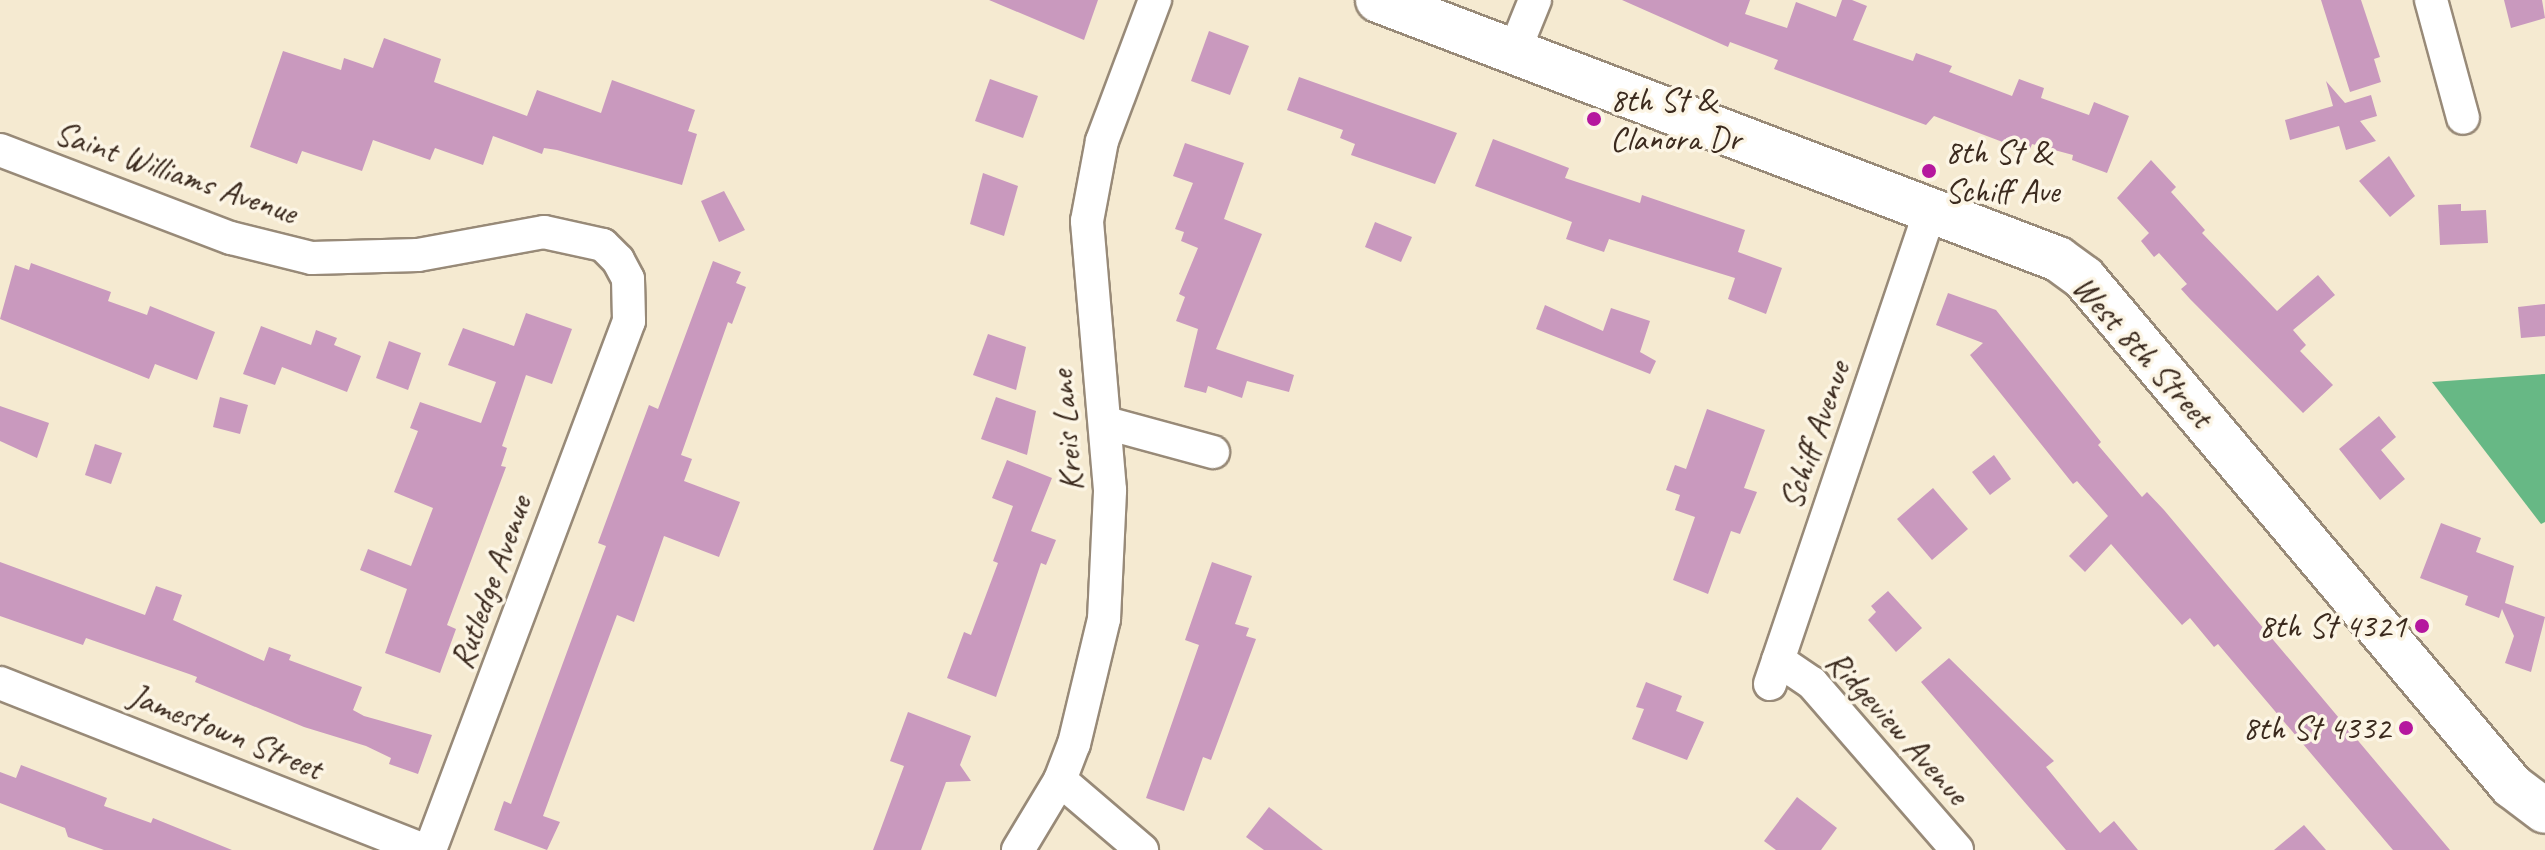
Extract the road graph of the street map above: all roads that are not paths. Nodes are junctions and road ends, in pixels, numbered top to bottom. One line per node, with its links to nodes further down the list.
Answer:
1 (1155, 0): 10 (street, Kreis Lane)
2 (1378, 0): 5 (street, West 8th Street)
3 (1535, 0): 5 (street)
4 (2431, 0): 6 (street)
5 (1514, 52): 8 (street, West 8th Street)
6 (2463, 118)
7 (0, 150): 9 (street, Saint Williams Avenue)
8 (1930, 211): 12 (street, Schiff Avenue); 15 (street, West 8th Street)
9 (620, 340): 16 (street, Rutledge Avenue)
10 (1106, 423): 11 (street); 14 (street, Kreis Lane)
11 (1213, 452)
12 (1774, 672): 19 (street, Ridgeview Avenue)
13 (0, 683): 16 (street, Jamestown Street)
14 (1060, 780): 17 (street, Kreis Lane); 18 (street)
15 (2545, 811)
16 (428, 850)
17 (1018, 850)
18 (1142, 850)
19 (1957, 850)

